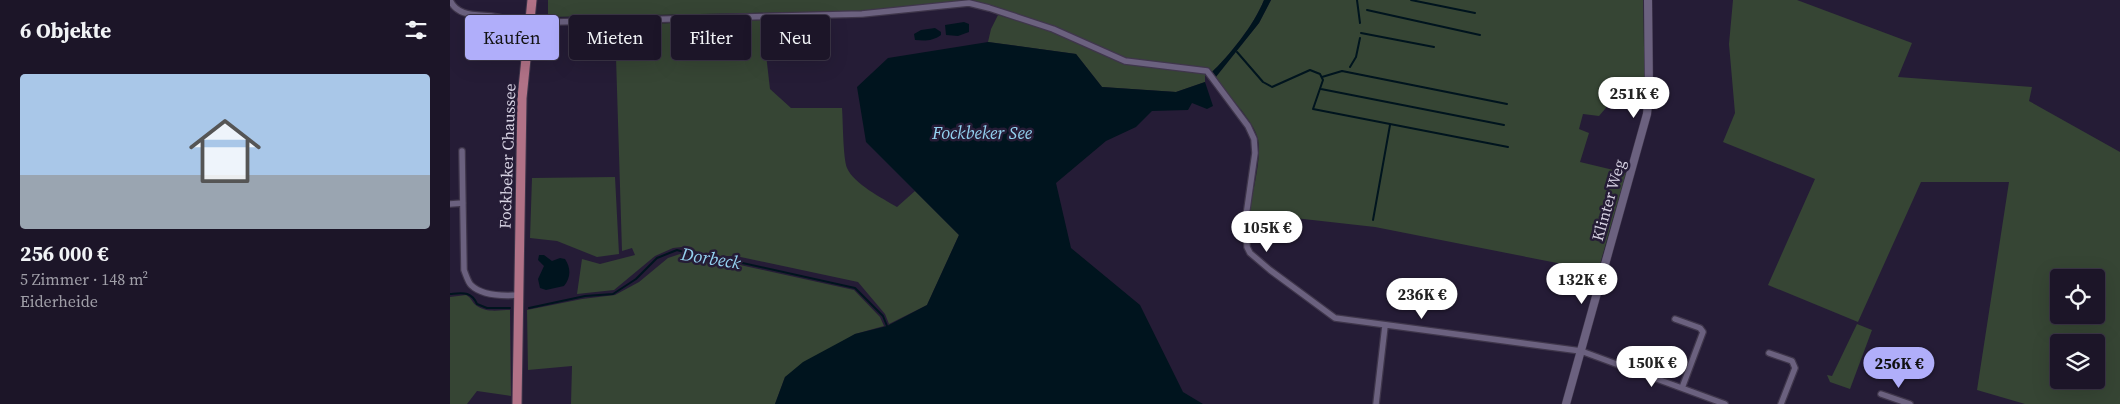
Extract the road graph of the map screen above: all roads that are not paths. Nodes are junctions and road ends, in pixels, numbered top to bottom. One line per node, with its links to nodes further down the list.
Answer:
1 (450, 0): 4 (street)
2 (532, 0): 5 (main road, Fockbeker Chaussee)
3 (1648, 0): 14 (street, Klinter Weg)
4 (495, 15)
5 (530, 15)
6 (559, 22): 13 (street)
7 (526, 60): 11 (main road, Fockbeker Chaussee)
8 (462, 151): 9 (street)
9 (463, 203): 10 (street); 11 (street)
10 (450, 204)
11 (519, 295): 18 (main road, Fockbeker Chaussee)
12 (1675, 319): 16 (street)
13 (1386, 326): 14 (street); 19 (street)
14 (1581, 351): 16 (street); 20 (street, Klinter Weg)
15 (1770, 353): 22 (street)
16 (1682, 388): 21 (street)
17 (1881, 394): 23 (street)
18 (517, 404)
19 (1376, 404)
20 (1566, 404)
21 (1724, 404)
22 (1781, 404)
23 (1910, 404)

